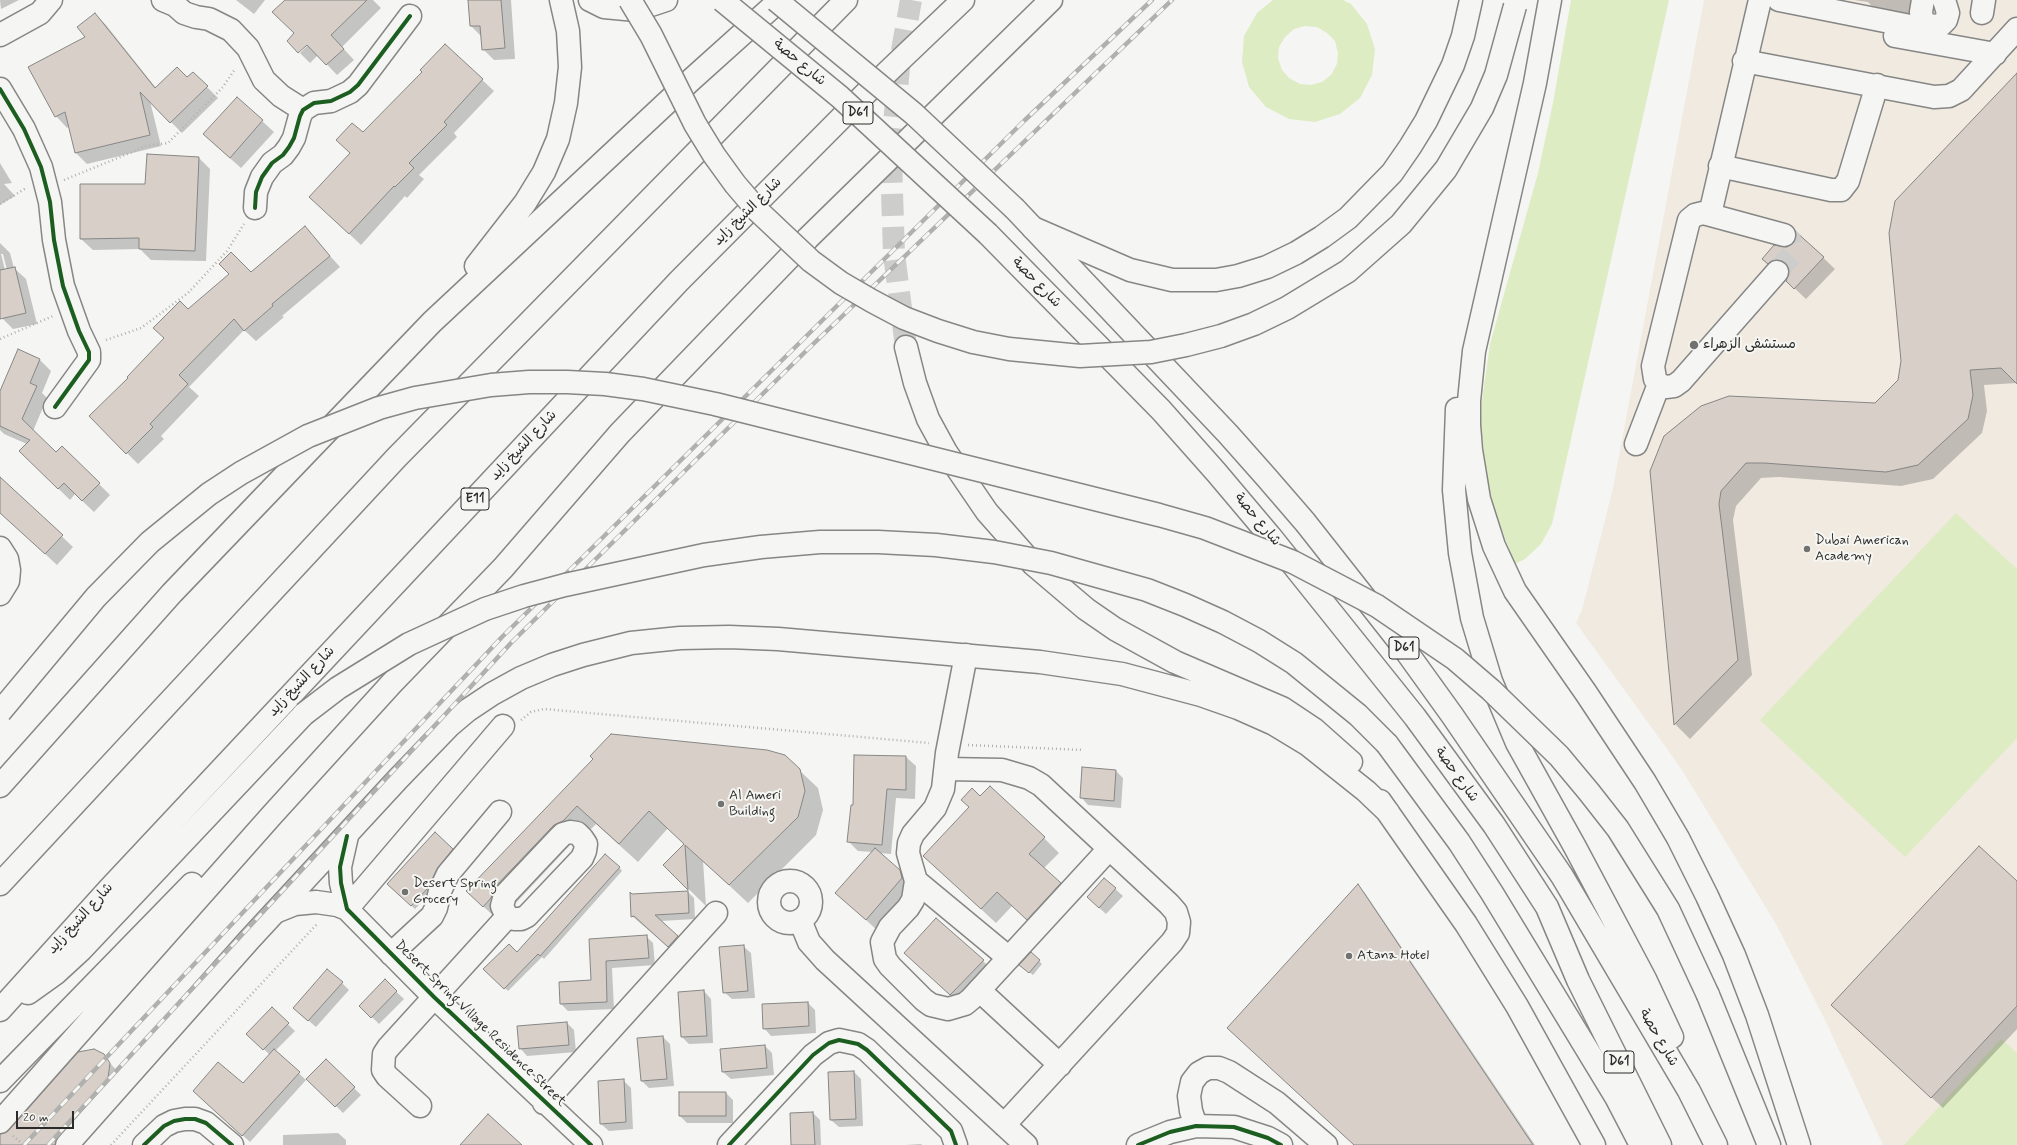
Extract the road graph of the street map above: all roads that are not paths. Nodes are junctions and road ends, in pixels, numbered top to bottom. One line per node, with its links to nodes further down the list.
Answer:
1 (51, 0): 24 (main road)
2 (561, 0): 40 (main road)
3 (590, 0): 5 (main road)
4 (630, 0): 20 (main road, bridge)
5 (666, 0)
6 (722, 0): 89 (main road, شارع حصة / D61, bridge)
7 (776, 0): 36 (main road, شارع حصة / D61, bridge)
8 (780, 0): 40 (main road)
9 (846, 0): 58 (main road)
10 (963, 0): 68 (main road, شارع الشيخ زايد / E11)
11 (1051, 0): 26 (main road)
12 (1066, 0): 26 (main road)
13 (1471, 0): 36 (main road)
14 (1550, 0): 39 (main road)
15 (1760, 0): 27 (main road)
16 (1779, 0): 21 (main road)
17 (1839, 0): 21 (main road)
18 (1944, 0): 21 (main road)
19 (170, 2): 32 (main road)
20 (1516, 3)
21 (1923, 12)
22 (410, 16): 32 (main road)
23 (2017, 29): 28 (main road)
24 (0, 35)
25 (1890, 40): 28 (main road)
26 (998, 52): 54 (main road)
27 (1746, 55): 29 (main road); 31 (main road); 33 (main road)
28 (1991, 58): 31 (main road)
29 (1877, 86): 31 (main road); 33 (main road)
30 (0, 89): 43 (main road)
31 (1962, 90)
32 (303, 110): 34 (main road)
33 (1720, 166): 35 (main road)
34 (255, 208)
35 (1710, 214): 37 (main road); 42 (main road)
36 (1033, 228): 71 (main road, شارع حصة / D61)
37 (1784, 235)
38 (1777, 272): 42 (main road)
39 (1481, 315): 71 (main road); 92 (main road)
40 (432, 322): 51 (main road)
41 (906, 347): 53 (main road)
42 (1659, 384): 44 (main road)
43 (55, 407)
44 (1636, 444)
45 (0, 548): 46 (main road)
46 (0, 594)
47 (966, 656): 50 (main road); 53 (main road); 55 (main road)
48 (0, 712): 91 (main road, bridge)
49 (503, 726): 61 (main road)
50 (946, 769): 56 (main road); 57 (main road)
51 (0, 786)
52 (500, 812): 64 (main road)
53 (1388, 812): 77 (main road)
54 (272, 815): 70 (main road); 74 (main road)
55 (346, 836): 59 (main road); 61 (main road, Desert Spring Village Residence Street)
56 (1109, 849): 65 (main road); 69 (main road)
57 (916, 881): 65 (main road); 66 (main road)
58 (0, 884)
59 (275, 912): 61 (main road, Desert Spring Village Residence Street); 78 (main road)
60 (716, 913): 72 (main road)
61 (351, 914): 64 (main road, Desert Spring Village Residence Street)
62 (508, 917): 67 (main road)
63 (800, 920): 75 (main road)
64 (391, 954): 67 (main road, Desert Spring Village Residence Street)
65 (1009, 958): 66 (main road)
66 (980, 990): 69 (main road)
67 (434, 997): 72 (main road, Desert Spring Village Residence Street); 73 (main road)
68 (0, 1010): 88 (main road, bridge)
69 (1060, 1065): 75 (main road)
70 (0, 1081)
71 (1689, 1091): 90 (main road, شارع حصة / D61)
72 (544, 1103): 81 (main road, Desert Spring Village Residence Street)
73 (420, 1106)
74 (0, 1122)
75 (1004, 1125): 84 (main road)
76 (1196, 1126): 85 (main road); 86 (main road); 87 (main road)
77 (1593, 1143)
78 (67, 1145)
79 (144, 1145): 80 (main road)
80 (232, 1145)
81 (590, 1145)
82 (729, 1145): 83 (main road)
83 (956, 1145)
84 (1026, 1145)
85 (1138, 1145)
86 (1281, 1145)
87 (1326, 1145)
88 (1641, 1145)
89 (1660, 1145)
90 (1716, 1145)
91 (1769, 1145)
92 (1799, 1145)

